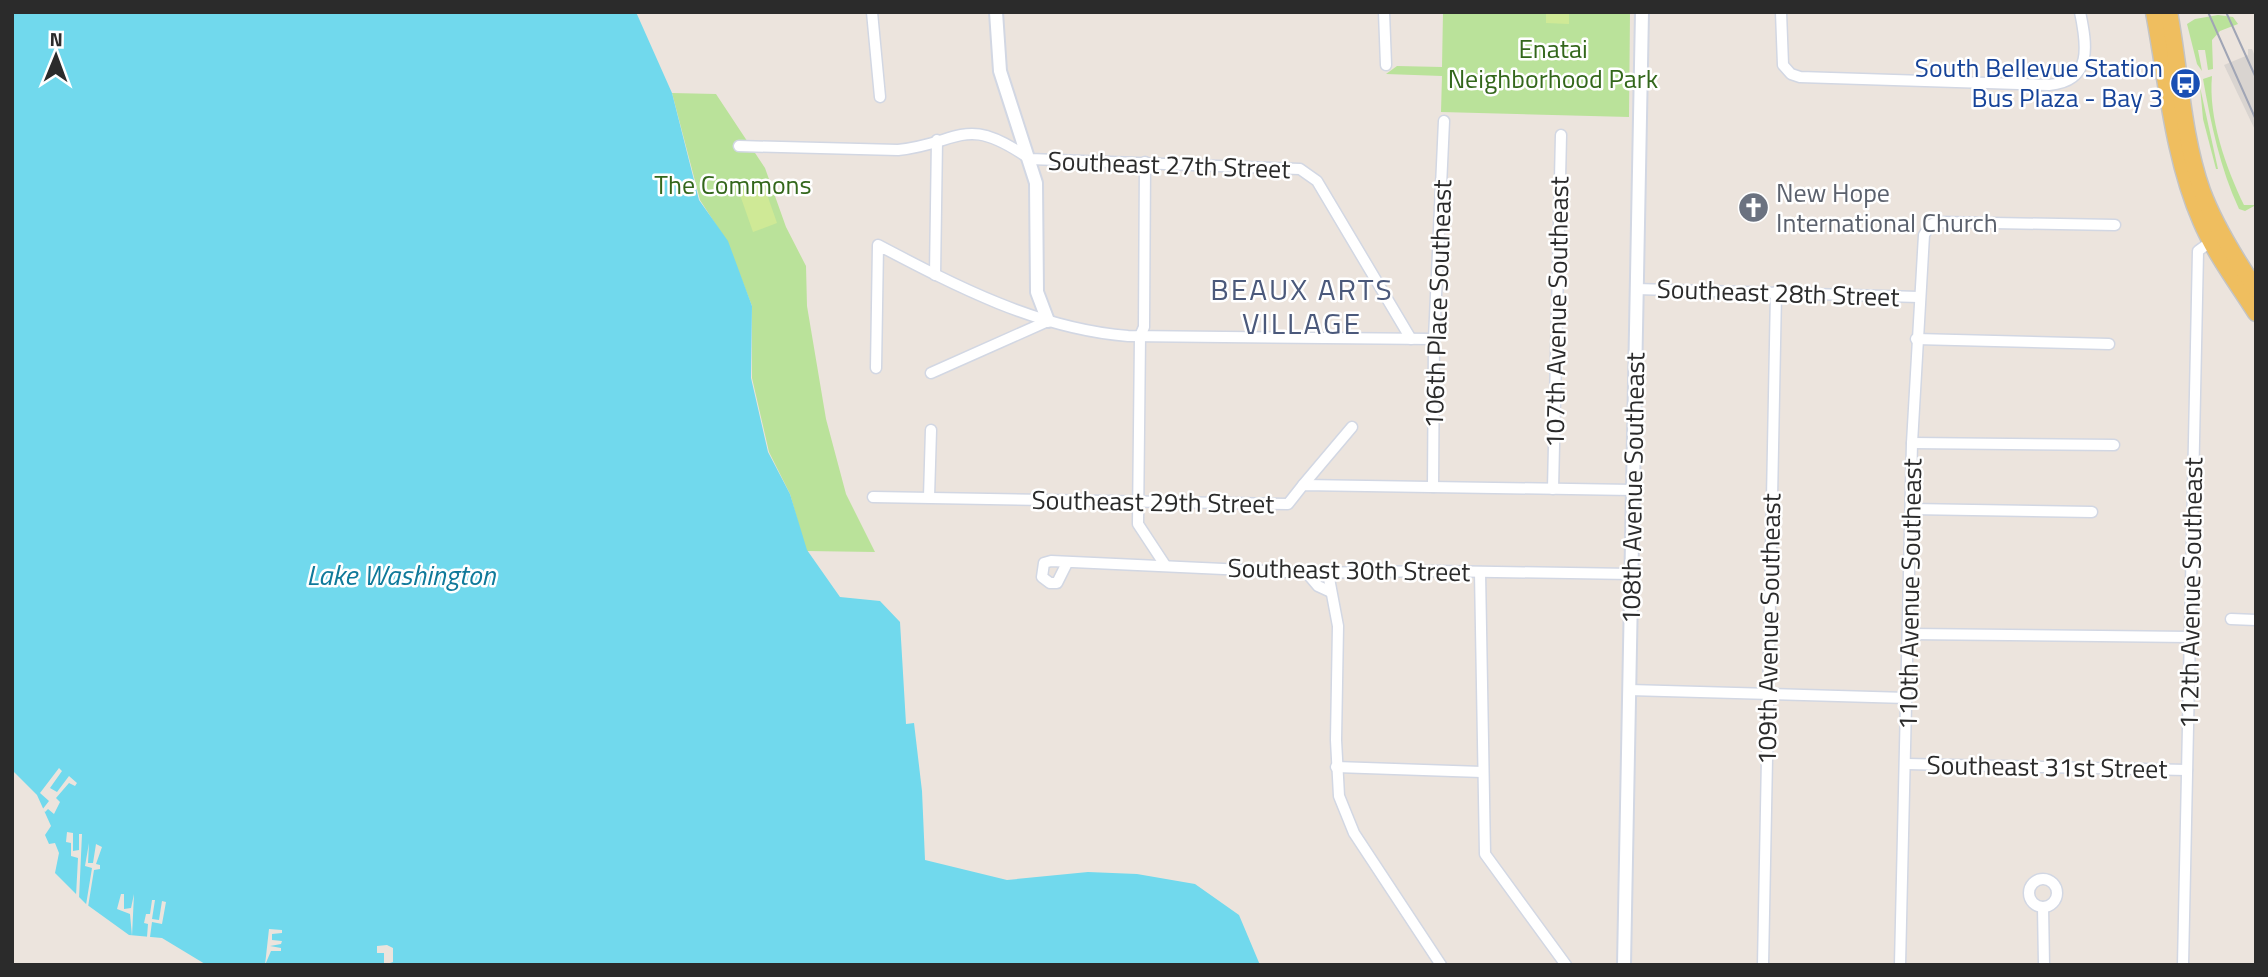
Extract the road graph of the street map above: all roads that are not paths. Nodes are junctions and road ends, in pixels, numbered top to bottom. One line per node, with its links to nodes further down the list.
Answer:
1 (872, 12): 9 (street)
2 (996, 12): 14 (street)
3 (1384, 12): 8 (street)
4 (1642, 12): 19 (street, 108th Avenue Southeast)
5 (1782, 12): 6 (street)
6 (2080, 12)
7 (2165, 13): 17 (main road)
8 (1385, 65)
9 (880, 97)
10 (1444, 121): 27 (street, 106th Place Southeast)
11 (1561, 135): 38 (street, 107th Avenue Southeast)
12 (937, 140): 13 (street, Southeast 27th Street); 14 (street, Southeast 27th Street); 18 (street)
13 (739, 146)
14 (1030, 159): 15 (street, Southeast 27th Street); 24 (street)
15 (1145, 162): 25 (street); 26 (street, Southeast 27th Street)
16 (2115, 225): 22 (street, 110th Avenue Southeast)
17 (2217, 238): 20 (main road); 23 (main road); 55 (street, 112th Avenue Southeast)
18 (935, 275): 24 (street); 30 (street)
19 (1636, 289): 21 (street, Southeast 28th Street); 39 (street, 108th Avenue Southeast)
20 (2256, 289)
21 (1776, 292): 22 (street, Southeast 28th Street); 57 (street, 109th Avenue Southeast)
22 (1919, 297): 28 (street, 110th Avenue Southeast)
23 (2256, 313)
24 (1048, 321): 25 (street); 31 (street)
25 (1140, 336): 26 (street); 42 (street)
26 (1411, 339): 27 (street)
27 (1434, 339): 37 (street, 106th Place Southeast)
28 (1916, 339): 29 (street); 34 (street, 110th Avenue Southeast)
29 (2109, 344)
30 (876, 368)
31 (931, 373)
32 (1352, 427): 36 (street)
33 (931, 430): 41 (street)
34 (1912, 443): 35 (street); 43 (street, 110th Avenue Southeast)
35 (2114, 445)
36 (1303, 485): 37 (street, Southeast 29th Street); 42 (street, Southeast 29th Street)
37 (1433, 487): 38 (street, Southeast 29th Street)
38 (1553, 489): 39 (street, Southeast 29th Street)
39 (1633, 490): 50 (street, 108th Avenue Southeast)
40 (873, 497): 41 (street, Southeast 29th Street)
41 (929, 497): 42 (street, Southeast 29th Street)
42 (1136, 502): 46 (street)
43 (1911, 509): 44 (street); 54 (street, 110th Avenue Southeast)
44 (2092, 512)
45 (1067, 563): 46 (street, Southeast 30th Street)
46 (1165, 565): 48 (street, Southeast 30th Street)
47 (1480, 572): 49 (street, Southeast 30th Street); 50 (street, Southeast 30th Street); 62 (street)
48 (1307, 573): 49 (street, Southeast 30th Street); 51 (street)
49 (1328, 573): 51 (street)
50 (1631, 573): 56 (street, 108th Avenue Southeast)
51 (1331, 592): 60 (street)
52 (2231, 619): 53 (street)
53 (2256, 620)
54 (1909, 634): 55 (street); 58 (street, 110th Avenue Southeast)
55 (2190, 637): 61 (street, 112th Avenue Southeast)
56 (1629, 690): 57 (street); 66 (street, 108th Avenue Southeast)
57 (1766, 695): 58 (street); 67 (street, 109th Avenue Southeast)
58 (1907, 698): 59 (street, 110th Avenue Southeast)
59 (1907, 764): 61 (street, Southeast 31st Street); 68 (street, 110th Avenue Southeast)
60 (1336, 767): 62 (street); 64 (street)
61 (2187, 770): 70 (street, 112th Avenue Southeast)
62 (1482, 772): 65 (street)
63 (2043, 907): 69 (street)
64 (1441, 965)
65 (1566, 965)
66 (1624, 965)
67 (1763, 965)
68 (1900, 965)
69 (2044, 965)
70 (2183, 965)

